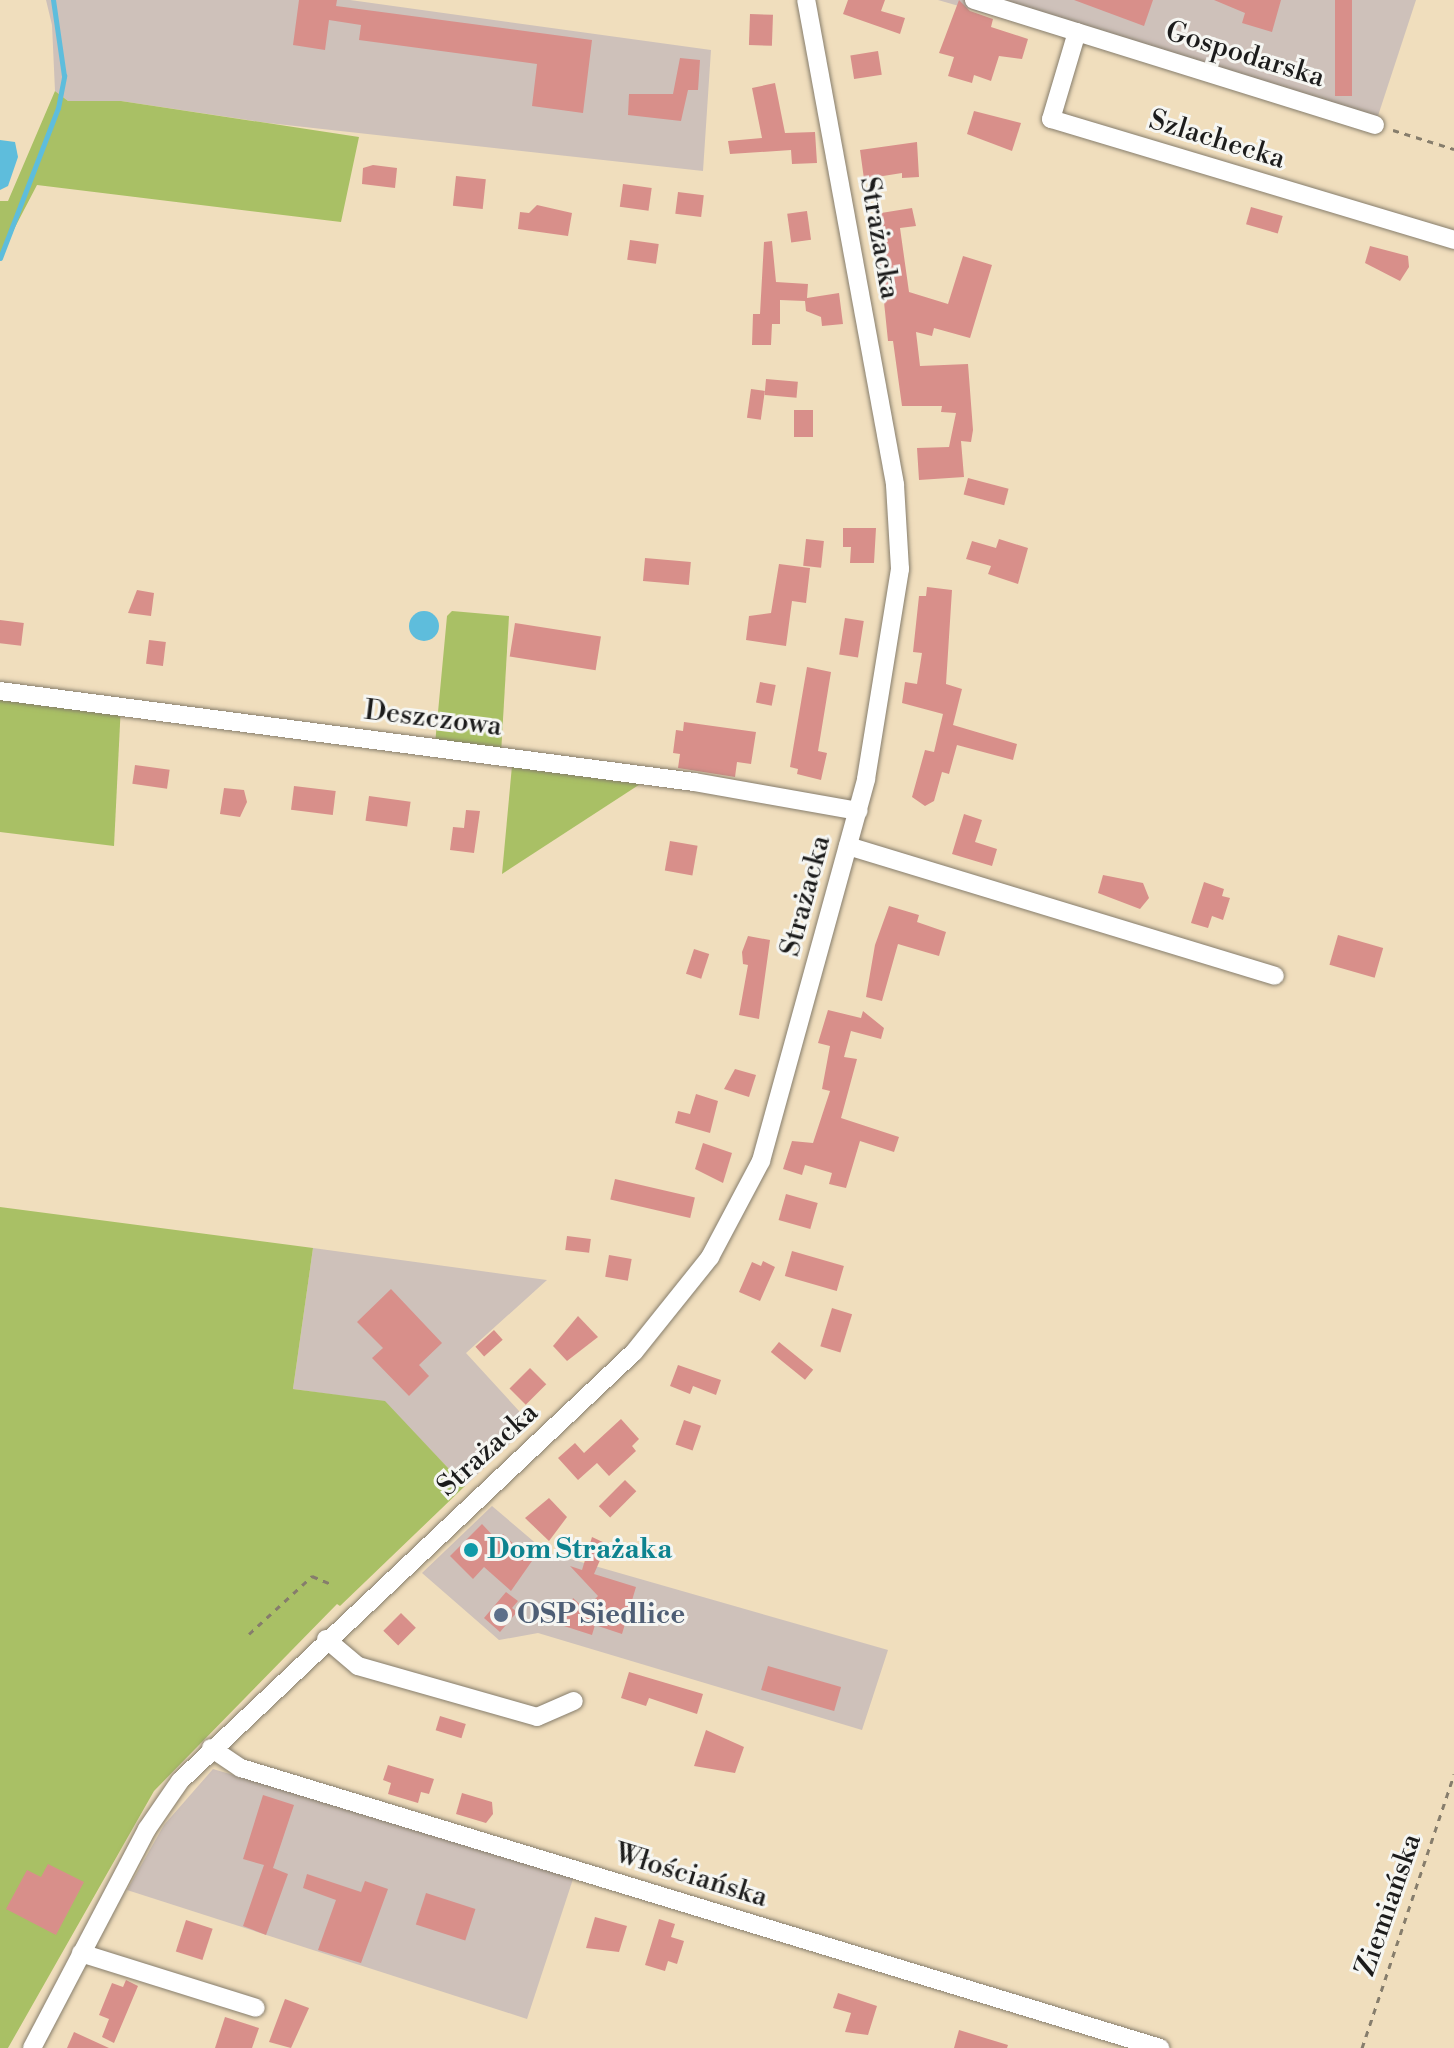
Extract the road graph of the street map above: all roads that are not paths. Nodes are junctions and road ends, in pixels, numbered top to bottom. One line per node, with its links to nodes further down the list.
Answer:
1 (806, 0): 7 (street, Strażacka)
2 (974, 0): 3 (street, Gospodarska)
3 (1077, 32): 4 (street, Gospodarska); 5 (street, Szlachecka)
4 (1375, 125)
5 (1454, 240)
6 (0, 691): 7 (street, Deszczowa)
7 (858, 811): 8 (street, Strażacka)
8 (848, 846): 9 (street); 10 (street, Strażacka)
9 (1275, 976)
10 (326, 1639): 11 (street); 12 (street, Strażacka)
11 (574, 1701)
12 (211, 1748): 13 (street, Strażacka); 16 (street, Włościańska)
13 (81, 1953): 14 (street); 15 (street, Strażacka)
14 (256, 2008)
15 (32, 2048)
16 (1160, 2048)

